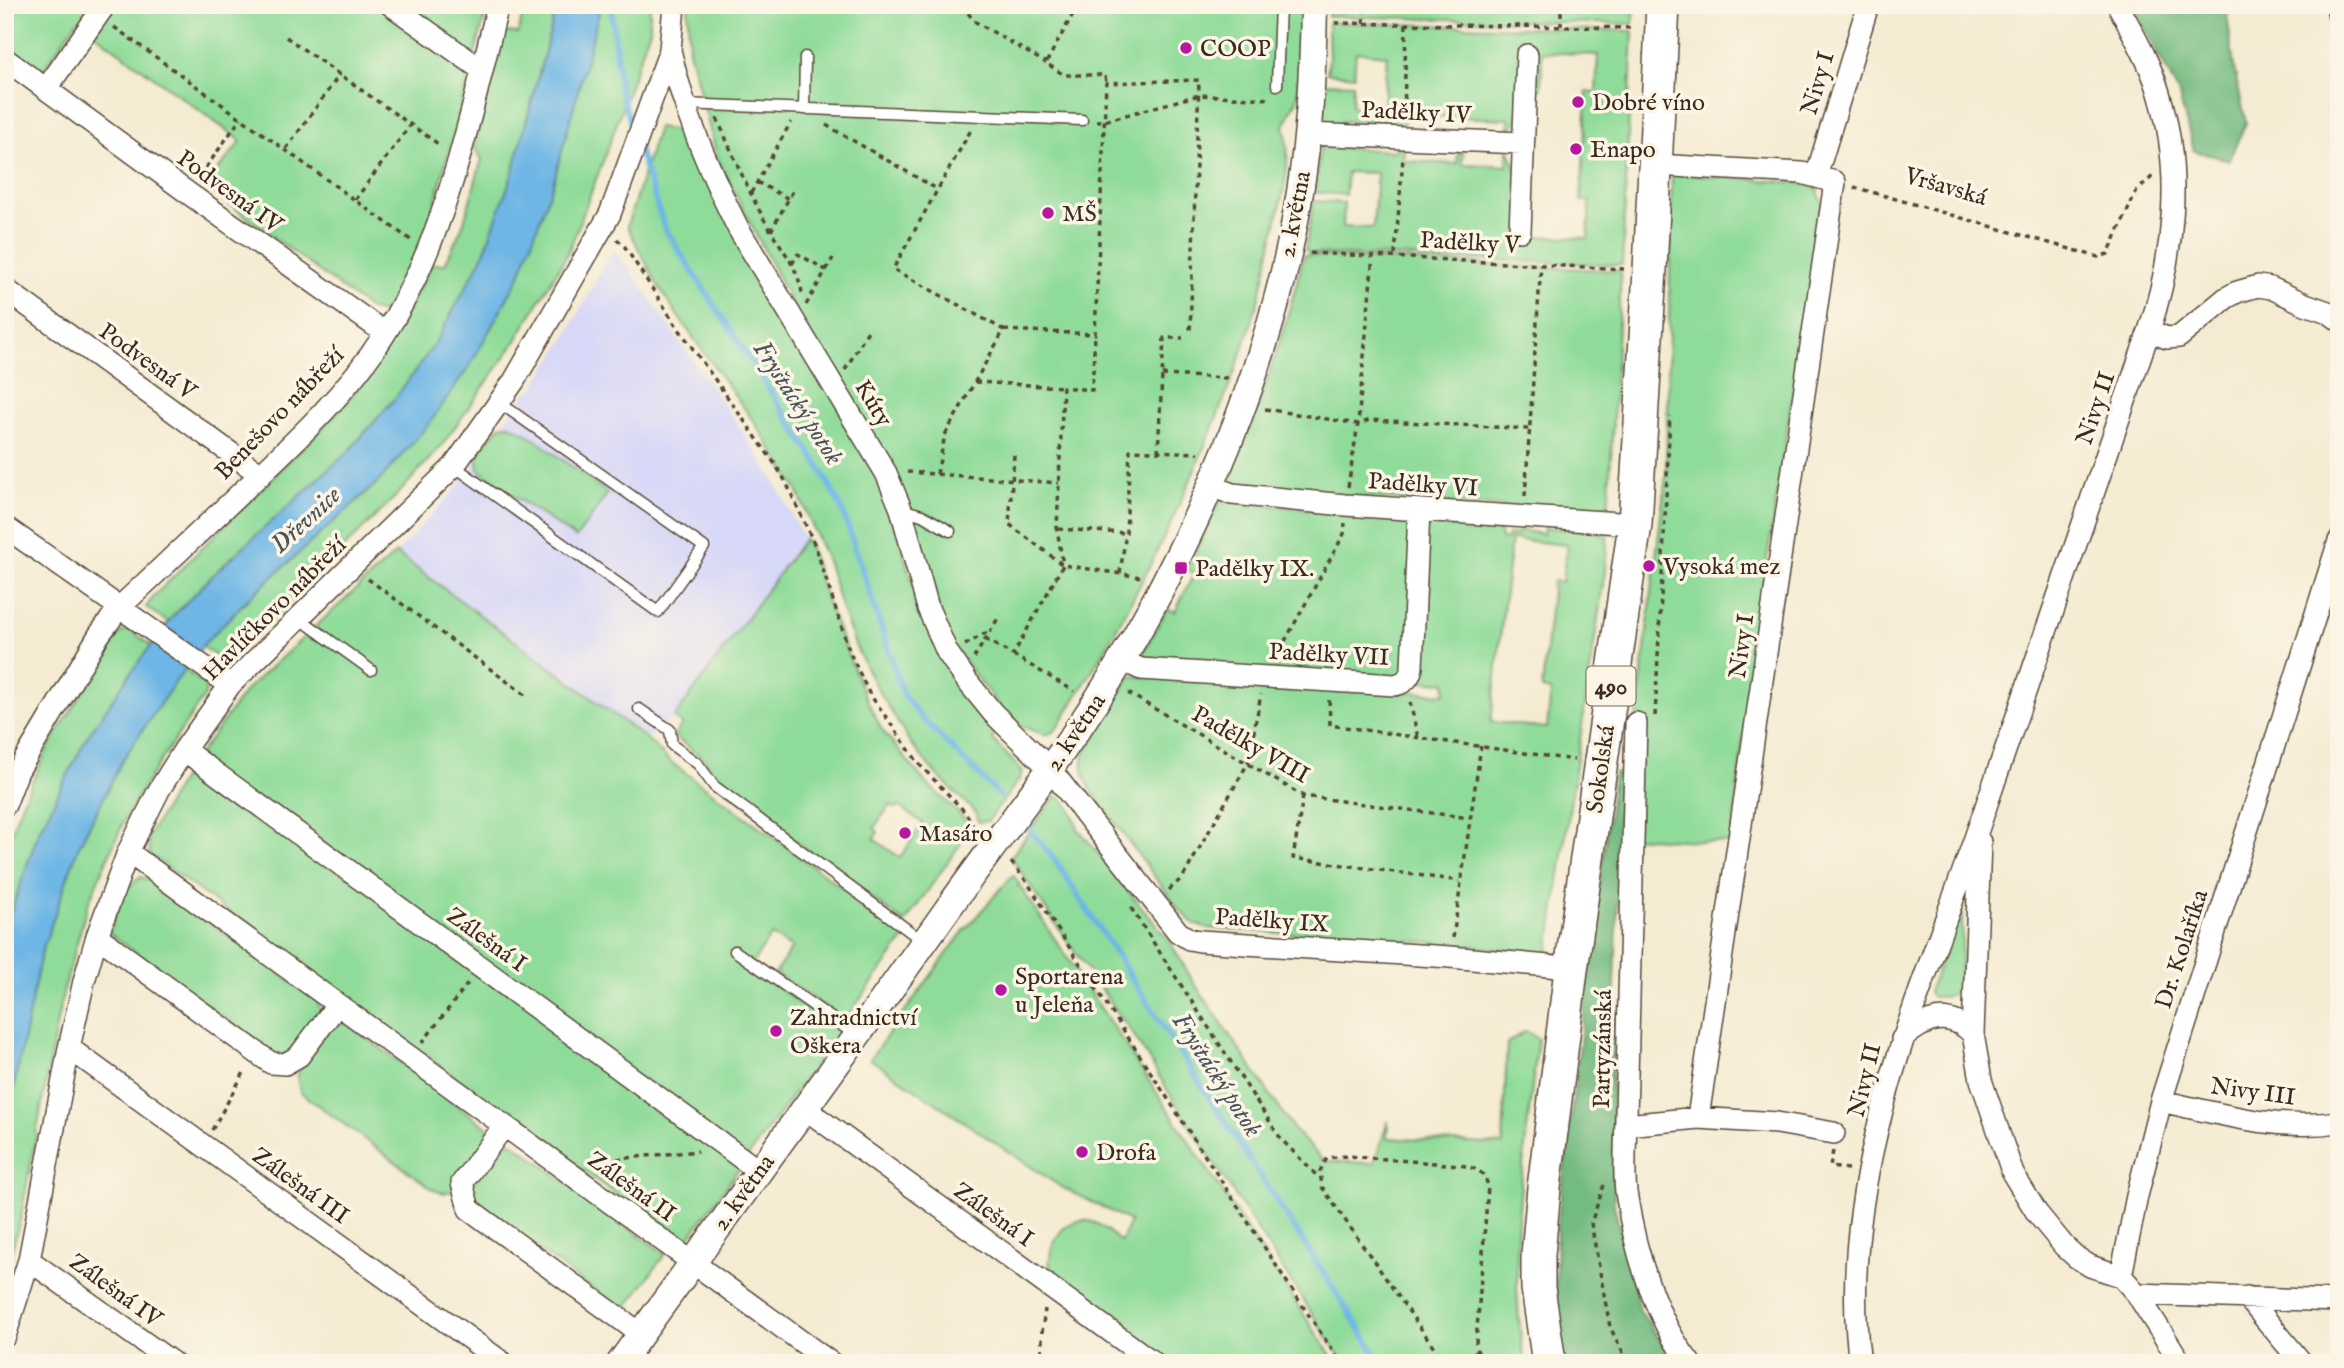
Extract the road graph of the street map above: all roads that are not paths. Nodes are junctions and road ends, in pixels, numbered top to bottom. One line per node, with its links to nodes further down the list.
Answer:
1 (391, 5): 16 (street)
2 (498, 5): 16 (street, Benešovo nábřeží)
3 (674, 5): 12 (street)
4 (1280, 5): 17 (lane)
5 (1662, 5): 24 (main road, Sokolská / 490)
6 (1868, 5): 25 (street, Nivy I)
7 (2118, 5): 29 (street, Nivy II)
8 (2337, 5): 11 (street)
9 (102, 10): 18 (street)
10 (1321, 14): 22 (street, 2. května)
11 (2339, 17)
12 (670, 50): 19 (street, Kúty); 31 (street, Havlíčkovo nábřeží)
13 (1527, 55): 23 (street)
14 (805, 57): 20 (lane)
15 (5, 59): 18 (street, Podvesná IV)
16 (482, 70): 30 (street, Benešovo nábřeží)
17 (1277, 85)
18 (46, 89): 30 (street, Podvesná IV)
19 (683, 104): 20 (lane); 35 (street, Kúty)
20 (801, 109): 21 (lane)
21 (1082, 121)
22 (1308, 134): 23 (street, Padělky IV); 34 (street, 2. května)
23 (1522, 143): 26 (street)
24 (1655, 165): 25 (street); 37 (main road, Sokolská / 490)
25 (1826, 179): 65 (street, Nivy I)
26 (1520, 231)
27 (5, 289): 33 (street, Podvesná V)
28 (2335, 313): 29 (street)
29 (2149, 331): 52 (street, Nivy II)
30 (385, 333): 33 (street, Benešovo nábřeží)
31 (500, 402): 32 (street, Havlíčkovo nábřeží); 32 (lane)
32 (454, 466): 42 (street, Havlíčkovo nábřeží)
33 (261, 475): 41 (street, Benešovo nábřeží)
34 (1209, 485): 36 (street, Padělky VI); 44 (street, 2. května)
35 (901, 509): 39 (lane); 50 (street, Kúty)
36 (1419, 511): 37 (street, Padělky VI); 44 (street, Padělky VII)
37 (1635, 524): 57 (main road, Sokolská / 490)
38 (5, 527): 41 (street)
39 (950, 531)
40 (2339, 541): 63 (street, Dr. Kolaříka)
41 (119, 608): 45 (street); 49 (street, Benešovo nábřeží)
42 (299, 618): 43 (lane); 45 (street, Havlíčkovo nábřeží)
43 (371, 670)
44 (1115, 671): 50 (street, 2. května)
45 (224, 680): 48 (street, Havlíčkovo nábřeží)
46 (639, 709): 55 (lane)
47 (1636, 723): 67 (street, Partyzánská)
48 (184, 750): 53 (street, Havlíčkovo nábřeží); 70 (street, Zálešná I)
49 (12, 767): 51 (street, Benešovo nábřeží)
50 (1043, 779): 55 (street, 2. května); 57 (street, Padělky IX)
51 (5, 805)
52 (1981, 822): 59 (street, Nivy II); 61 (street, Nivy II)
53 (128, 852): 54 (street, Havlíčkovo nábřeží); 58 (street, Zálešná II)
54 (97, 936): 58 (street); 62 (street, Havlíčkovo nábřeží)
55 (924, 943): 60 (street, 2. května)
56 (735, 951): 60 (lane)
57 (1571, 970): 84 (main road, Sokolská / 490)
58 (337, 1005): 68 (street, Zálešná II)
59 (1973, 1034): 61 (street); 73 (street, Nivy II)
60 (857, 1036): 64 (street, 2. května)
61 (1902, 1040): 86 (street, Nivy II)
62 (69, 1048): 71 (street, Havlíčkovo nábřeží); 80 (street, Zálešná III)
63 (2161, 1101): 66 (street, Nivy III); 73 (street, Dr. Kolaříka)
64 (804, 1108): 70 (street, 2. května); 83 (street, Zálešná I)
65 (1698, 1118): 67 (street); 69 (street)
66 (2339, 1122)
67 (1626, 1125): 85 (street, Partyzánská)
68 (504, 1126): 72 (street, Zálešná II); 77 (street)
69 (1834, 1133)
70 (759, 1171): 72 (street, 2. května)
71 (29, 1260): 78 (street, Havlíčkovo nábřeží); 79 (street, Zálešná IV)
72 (692, 1262): 77 (street, 2. května); 82 (street, Zálešná II)
73 (2121, 1276): 74 (street)
74 (2137, 1294): 75 (street); 87 (street)
75 (2247, 1297): 76 (street); 88 (street)
76 (2339, 1301)
77 (641, 1334): 81 (street, 2. května)
78 (5, 1336)
79 (173, 1363)
80 (503, 1363)
81 (620, 1363)
82 (831, 1363)
83 (1154, 1363)
84 (1549, 1363)
85 (1690, 1363)
86 (1860, 1363)
87 (2181, 1363)
88 (2302, 1363)

